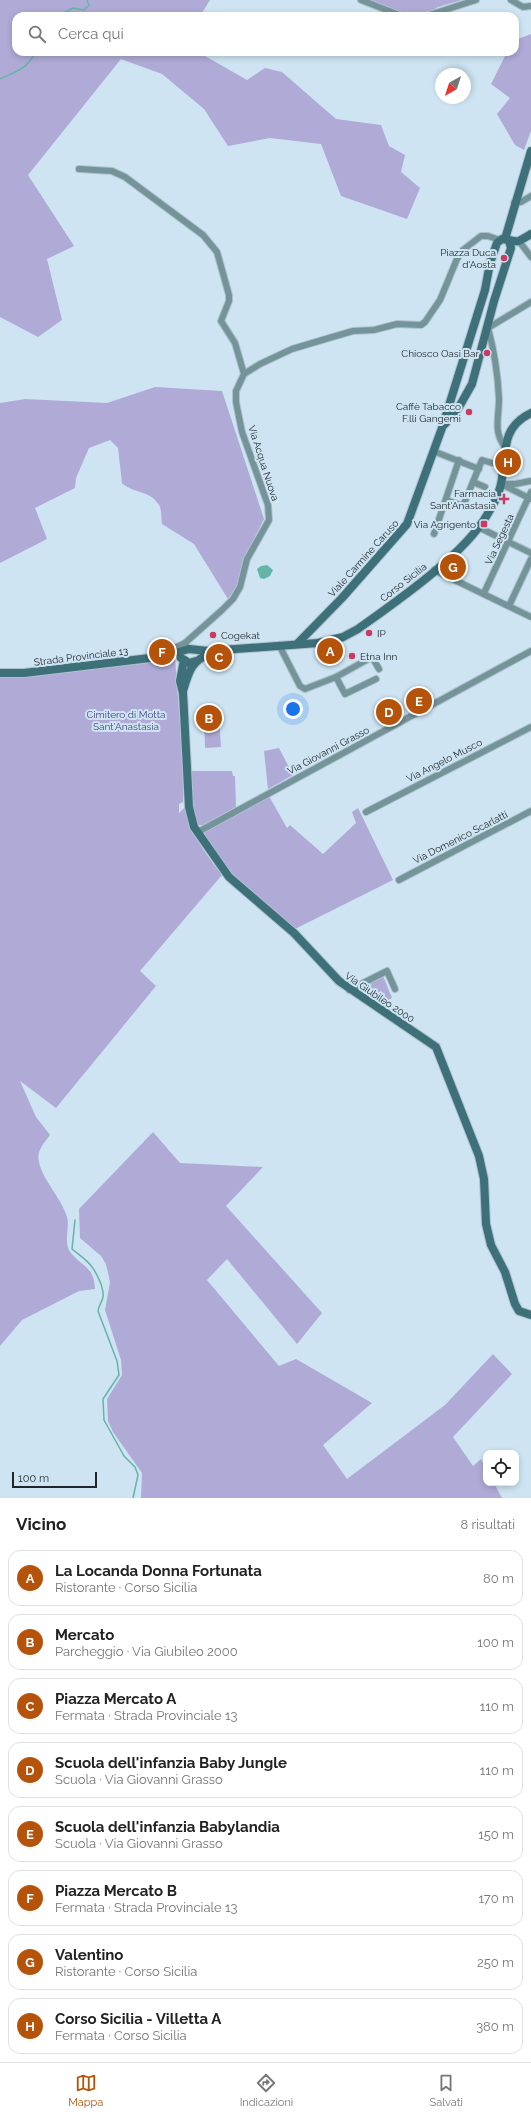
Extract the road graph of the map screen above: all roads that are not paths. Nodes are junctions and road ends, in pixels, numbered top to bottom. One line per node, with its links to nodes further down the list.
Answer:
1 (361, 0): 5 (street)
2 (476, 0): 6 (street)
3 (511, 0): 4 (street)
4 (531, 6)
5 (392, 12)
6 (438, 12)
7 (531, 151): 10 (street)
8 (79, 169): 19 (street)
9 (531, 196): 10 (street)
10 (514, 203): 12 (street)
11 (531, 234): 13 (street)
12 (502, 239): 13 (street); 15 (street); 16 (street); 19 (street)
13 (519, 241): 14 (street)
14 (531, 257)
15 (489, 272): 16 (street); 20 (street)
16 (503, 272): 18 (street)
17 (531, 302): 18 (street)
18 (488, 328): 21 (street); 24 (street)
19 (244, 374): 49 (street, Via Acqua Nuova)
20 (448, 406): 21 (street); 23 (street)
21 (459, 407): 23 (street)
22 (531, 413): 24 (street, Corso Sicilia)
23 (442, 428): 25 (street, Viale Carmine Caruso)
24 (505, 447): 31 (street, Corso Sicilia)
25 (433, 451): 26 (street); 44 (street, Viale Carmine Caruso)
26 (459, 460): 28 (street); 34 (street)
27 (492, 463): 28 (street)
28 (479, 469): 30 (street)
29 (531, 481): 31 (street)
30 (473, 482): 32 (street); 34 (street)
31 (501, 484): 33 (street); 35 (street, Corso Sicilia)
32 (485, 487)
33 (530, 496): 37 (street, Via Segesta)
34 (446, 500): 36 (street)
35 (478, 527): 37 (street); 40 (street, Corso Sicilia)
36 (434, 534)
37 (508, 542): 38 (street); 41 (street, Via Segesta)
38 (531, 553)
39 (531, 559): 42 (street)
40 (434, 570): 41 (street); 44 (street, Corso Sicilia)
41 (484, 593): 42 (street)
42 (509, 606): 43 (street)
43 (531, 617)
44 (297, 644): 45 (street)
45 (279, 645): 47 (street); 54 (street)
46 (195, 650): 47 (street); 49 (street); 51 (street)
47 (219, 650): 51 (street)
48 (531, 651): 60 (street, Via Giovanni Grasso)
49 (185, 652): 50 (street, Strada Provinciale 13); 50 (street, Via Acqua Nuova); 51 (street); 56 (street, Via Giubileo 2000)
50 (152, 657): 53 (street, Strada Provinciale 13)
51 (196, 661): 56 (street)
52 (378, 668): 54 (street)
53 (0, 674)
54 (336, 677): 55 (street)
55 (376, 679)
56 (183, 693): 60 (street, Via Giubileo 2000)
57 (531, 727): 58 (street, Via Angelo Musco)
58 (366, 812)
59 (531, 812): 61 (street, Via Domenico Scarlatti)
60 (198, 832): 63 (street, Via Giubileo 2000)
61 (399, 880)
62 (395, 989): 63 (street)
63 (349, 990): 64 (street, Via Giubileo 2000)
64 (531, 1315)

